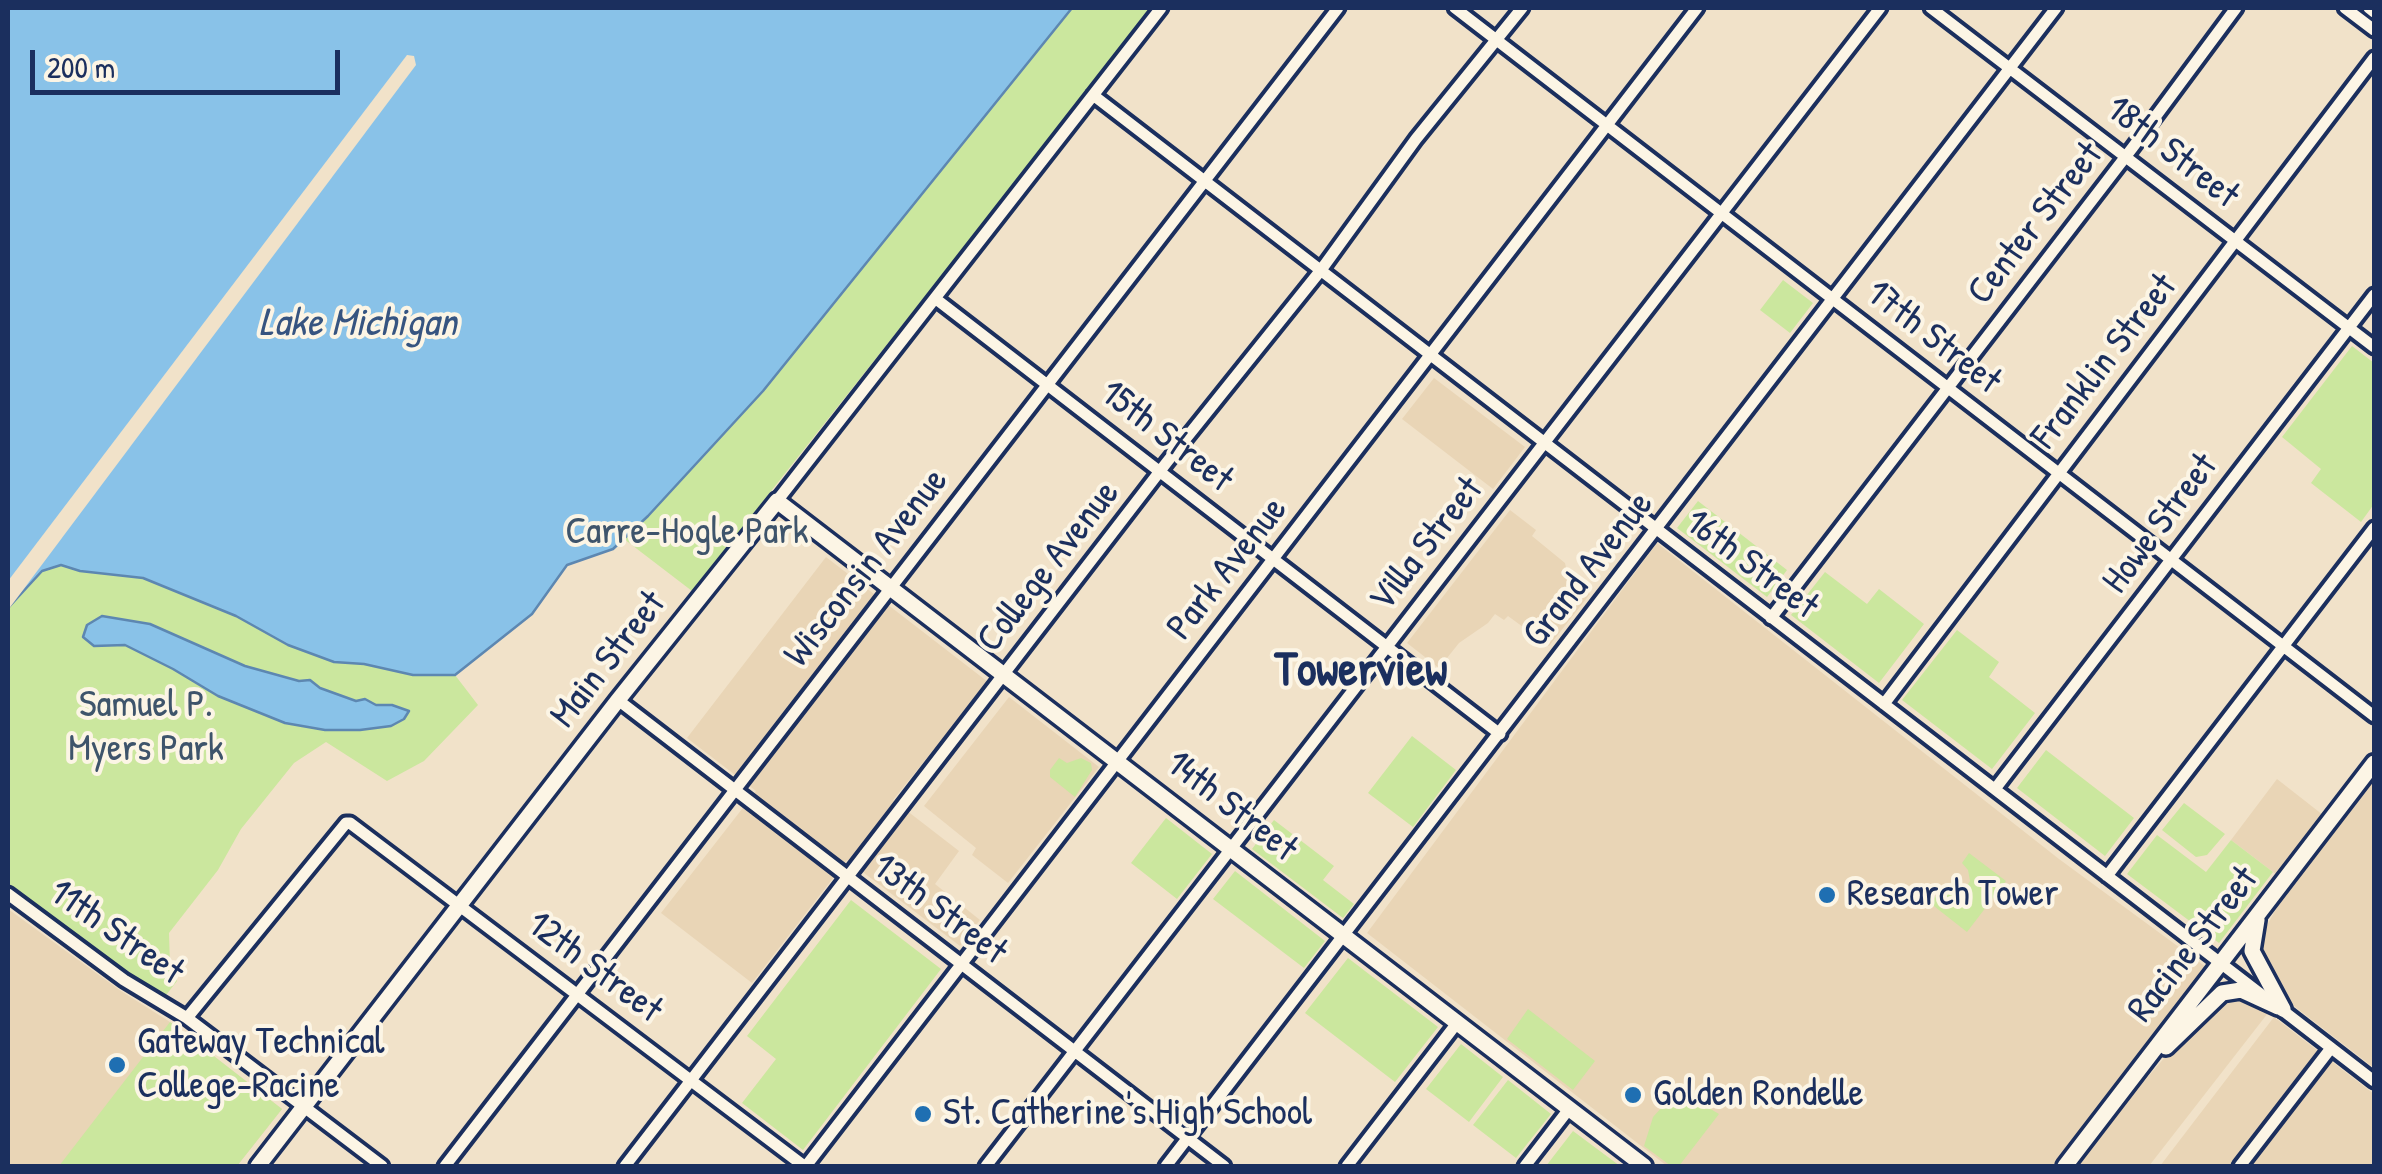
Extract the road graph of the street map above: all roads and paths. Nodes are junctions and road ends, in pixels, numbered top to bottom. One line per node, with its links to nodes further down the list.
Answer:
1 (1161, 8): 15 (street, Main Street)
2 (1338, 8): 18 (street, Wisconsin Avenue)
3 (1454, 8): 12 (street, 17th Street)
4 (1522, 8): 12 (street, College Avenue)
5 (1698, 8): 16 (street, Park Avenue)
6 (1880, 8): 19 (street, Villa Street)
7 (1932, 8): 14 (street, 18th Street)
8 (2056, 8): 14 (street, Grand Avenue)
9 (2236, 8): 17 (street, Center Street)
10 (2345, 8): 11 (street)
11 (2374, 30)
12 (1497, 40): 16 (street, 17th Street); 21 (street, College Avenue)
13 (2374, 58): 20 (street, Franklin Street)
14 (2011, 67): 17 (street, 18th Street); 24 (street, Grand Avenue)
15 (1092, 96): 18 (street, 16th Street); 23 (street, Main Street)
16 (1608, 125): 19 (street, 17th Street); 27 (street, Park Avenue)
17 (2126, 156): 20 (street, 18th Street); 29 (street, Center Street)
18 (1204, 180): 21 (street, 16th Street); 28 (street, Wisconsin Avenue)
19 (1721, 214): 24 (street, 17th Street); 30 (street, Villa Street)
20 (2236, 240): 25 (street, 18th Street); 32 (street, Franklin Street)
21 (1320, 270): 27 (street, 16th Street); 31 (street, College Avenue)
22 (2374, 294): 25 (street, Howe Street)
23 (936, 299): 28 (street, 15th Street); 33 (street, Main Street)
24 (1834, 299): 29 (street, 17th Street); 35 (street, Grand Avenue)
25 (2349, 327): 26 (street, 18th Street); 37 (street, Howe Street)
26 (2374, 347)
27 (1430, 355): 30 (street, 16th Street); 36 (street, Park Avenue)
28 (1047, 384): 31 (street, 15th Street); 38 (street, Wisconsin Avenue)
29 (1947, 388): 32 (street, 17th Street); 39 (street, Center Street)
30 (1544, 444): 35 (street, 16th Street); 40 (street, Villa Street)
31 (1161, 471): 36 (street, 15th Street); 42 (street, College Avenue)
32 (2058, 472): 37 (street, 17th Street); 44 (street, Franklin Street)
33 (777, 501): 38 (main road, 14th Street); 43 (main road, Main Street)
34 (2374, 528): 41 (street)
35 (1657, 530): 39 (street, 16th Street); 46 (street, Grand Avenue)
36 (1274, 558): 40 (street, 15th Street); 47 (street, Park Avenue)
37 (2171, 560): 41 (street, 17th Street); 49 (street, Howe Street)
38 (891, 587): 42 (main road, 14th Street); 50 (street, Wisconsin Avenue)
39 (1771, 618): 44 (street, 16th Street)
40 (1388, 645): 46 (street, 15th Street); 51 (street, Villa Street)
41 (2284, 646): 45 (street, 17th Street); 52 (street)
42 (1004, 674): 47 (main road, 14th Street); 53 (street, College Avenue)
43 (618, 700): 50 (street, 13th Street); 55 (main road, Main Street)
44 (1884, 704): 49 (street, 16th Street)
45 (2374, 716)
46 (1500, 734): 57 (street, Grand Avenue)
47 (1118, 761): 51 (main road, 14th Street); 59 (street, Park Avenue)
48 (2374, 763): 56 (main road, Racine Street)
49 (1994, 789): 52 (street, 16th Street)
50 (735, 790): 53 (street, 13th Street); 60 (street, Wisconsin Avenue)
51 (1231, 848): 57 (main road, 14th Street); 65 (street, Villa Street)
52 (2108, 876): 58 (street, 16th Street)
53 (848, 879): 59 (street, 13th Street); 67 (street, College Avenue)
54 (8, 894): 62 (street, 11th Street)
55 (460, 905): 60 (street, 12th Street); 62 (street, 12th Street); 69 (main road, Main Street)
56 (2258, 916): 58 (main road, Racine Street); 61 (main road)
57 (1344, 936): 63 (main road, 14th Street); 71 (street, Grand Avenue)
58 (2221, 963): 61 (street, 16th Street); 66 (main road, Racine Street)
59 (962, 964): 65 (street, 13th Street); 76 (street, Park Avenue)
60 (578, 993): 67 (street, 12th Street); 74 (street, Wisconsin Avenue)
61 (2281, 1010): 64 (street, 16th Street); 66 (main road)
62 (186, 1018): 69 (street, 11th Street)
63 (1457, 1023): 70 (main road, 14th Street); 80 (street)
64 (2331, 1048): 68 (street, 16th Street); 84 (street)
65 (1075, 1051): 71 (street, 13th Street); 77 (street, Villa Street)
66 (2150, 1056): 83 (main road, Racine Street)
67 (692, 1080): 75 (street, College Avenue); 76 (street, 12th Street)
68 (2374, 1081)
69 (304, 1107): 72 (main road, Main Street); 73 (street, 11th Street)
70 (1568, 1109): 81 (street); 82 (main road, 14th Street)
71 (1188, 1138): 78 (street, Grand Avenue); 79 (street, 13th Street)
72 (258, 1166)
73 (382, 1166)
74 (445, 1166)
75 (626, 1166)
76 (805, 1166)
77 (986, 1166)
78 (1166, 1166)
79 (1224, 1166)
80 (1347, 1166)
81 (1525, 1166)
82 (1644, 1166)
83 (2065, 1166)
84 (2240, 1166)

